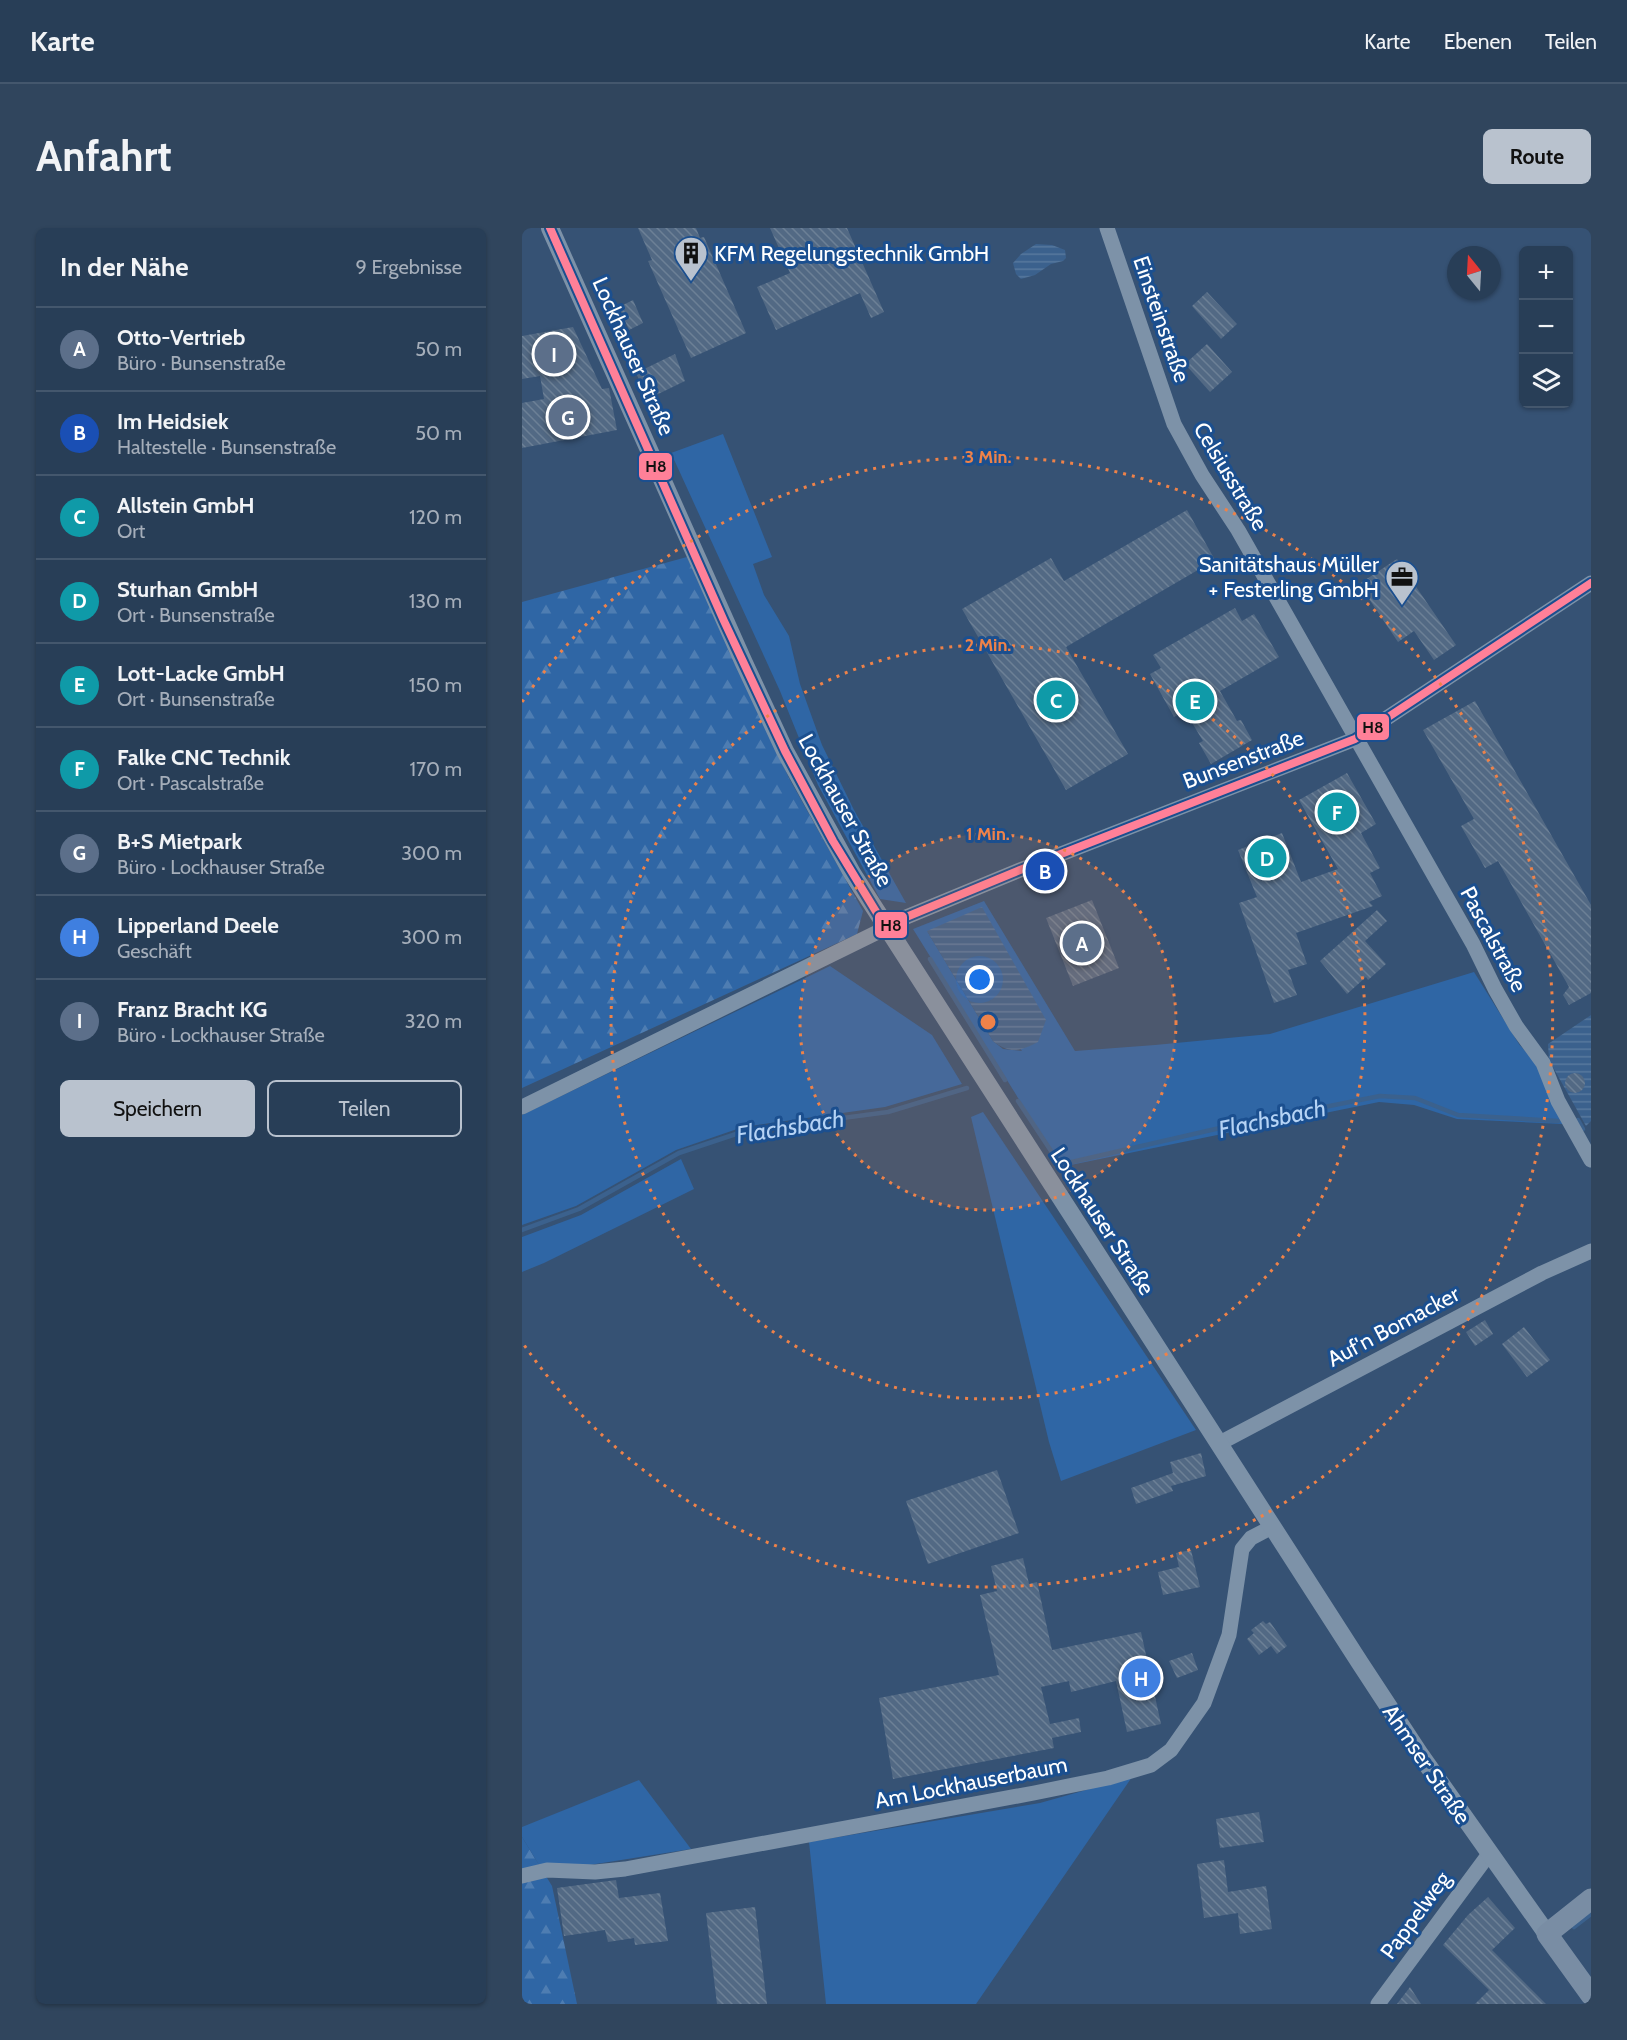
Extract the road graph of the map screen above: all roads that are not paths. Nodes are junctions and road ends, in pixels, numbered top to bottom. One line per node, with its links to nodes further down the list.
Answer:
1 (550, 228): 6 (street, Lockhauser Straße)
2 (1107, 228): 3 (street, Einsteinstraße)
3 (1174, 424): 5 (street, Celsiusstraße)
4 (1591, 584): 5 (street, Bunsenstraße)
5 (1355, 739): 6 (street, Bunsenstraße); 8 (street, Pascalstraße)
6 (886, 928): 7 (street, Bunsenstraße); 10 (street, Lockhauser Straße)
7 (522, 1107)
8 (1591, 1160)
9 (1591, 1251): 10 (street, Auf'n Bomacker)
10 (1218, 1444): 11 (street, Lockhauser Straße)
11 (1272, 1527): 12 (street, Ahmser Straße); 13 (street, Am Lockhauserbaum)
12 (1489, 1854): 15 (street, Ahmser Straße); 17 (street, Pappelweg)
13 (522, 1876)
14 (1591, 1899): 15 (main road)
15 (1547, 1934): 16 (main road, Ahmser Straße)
16 (1591, 1995)
17 (1378, 2004)

